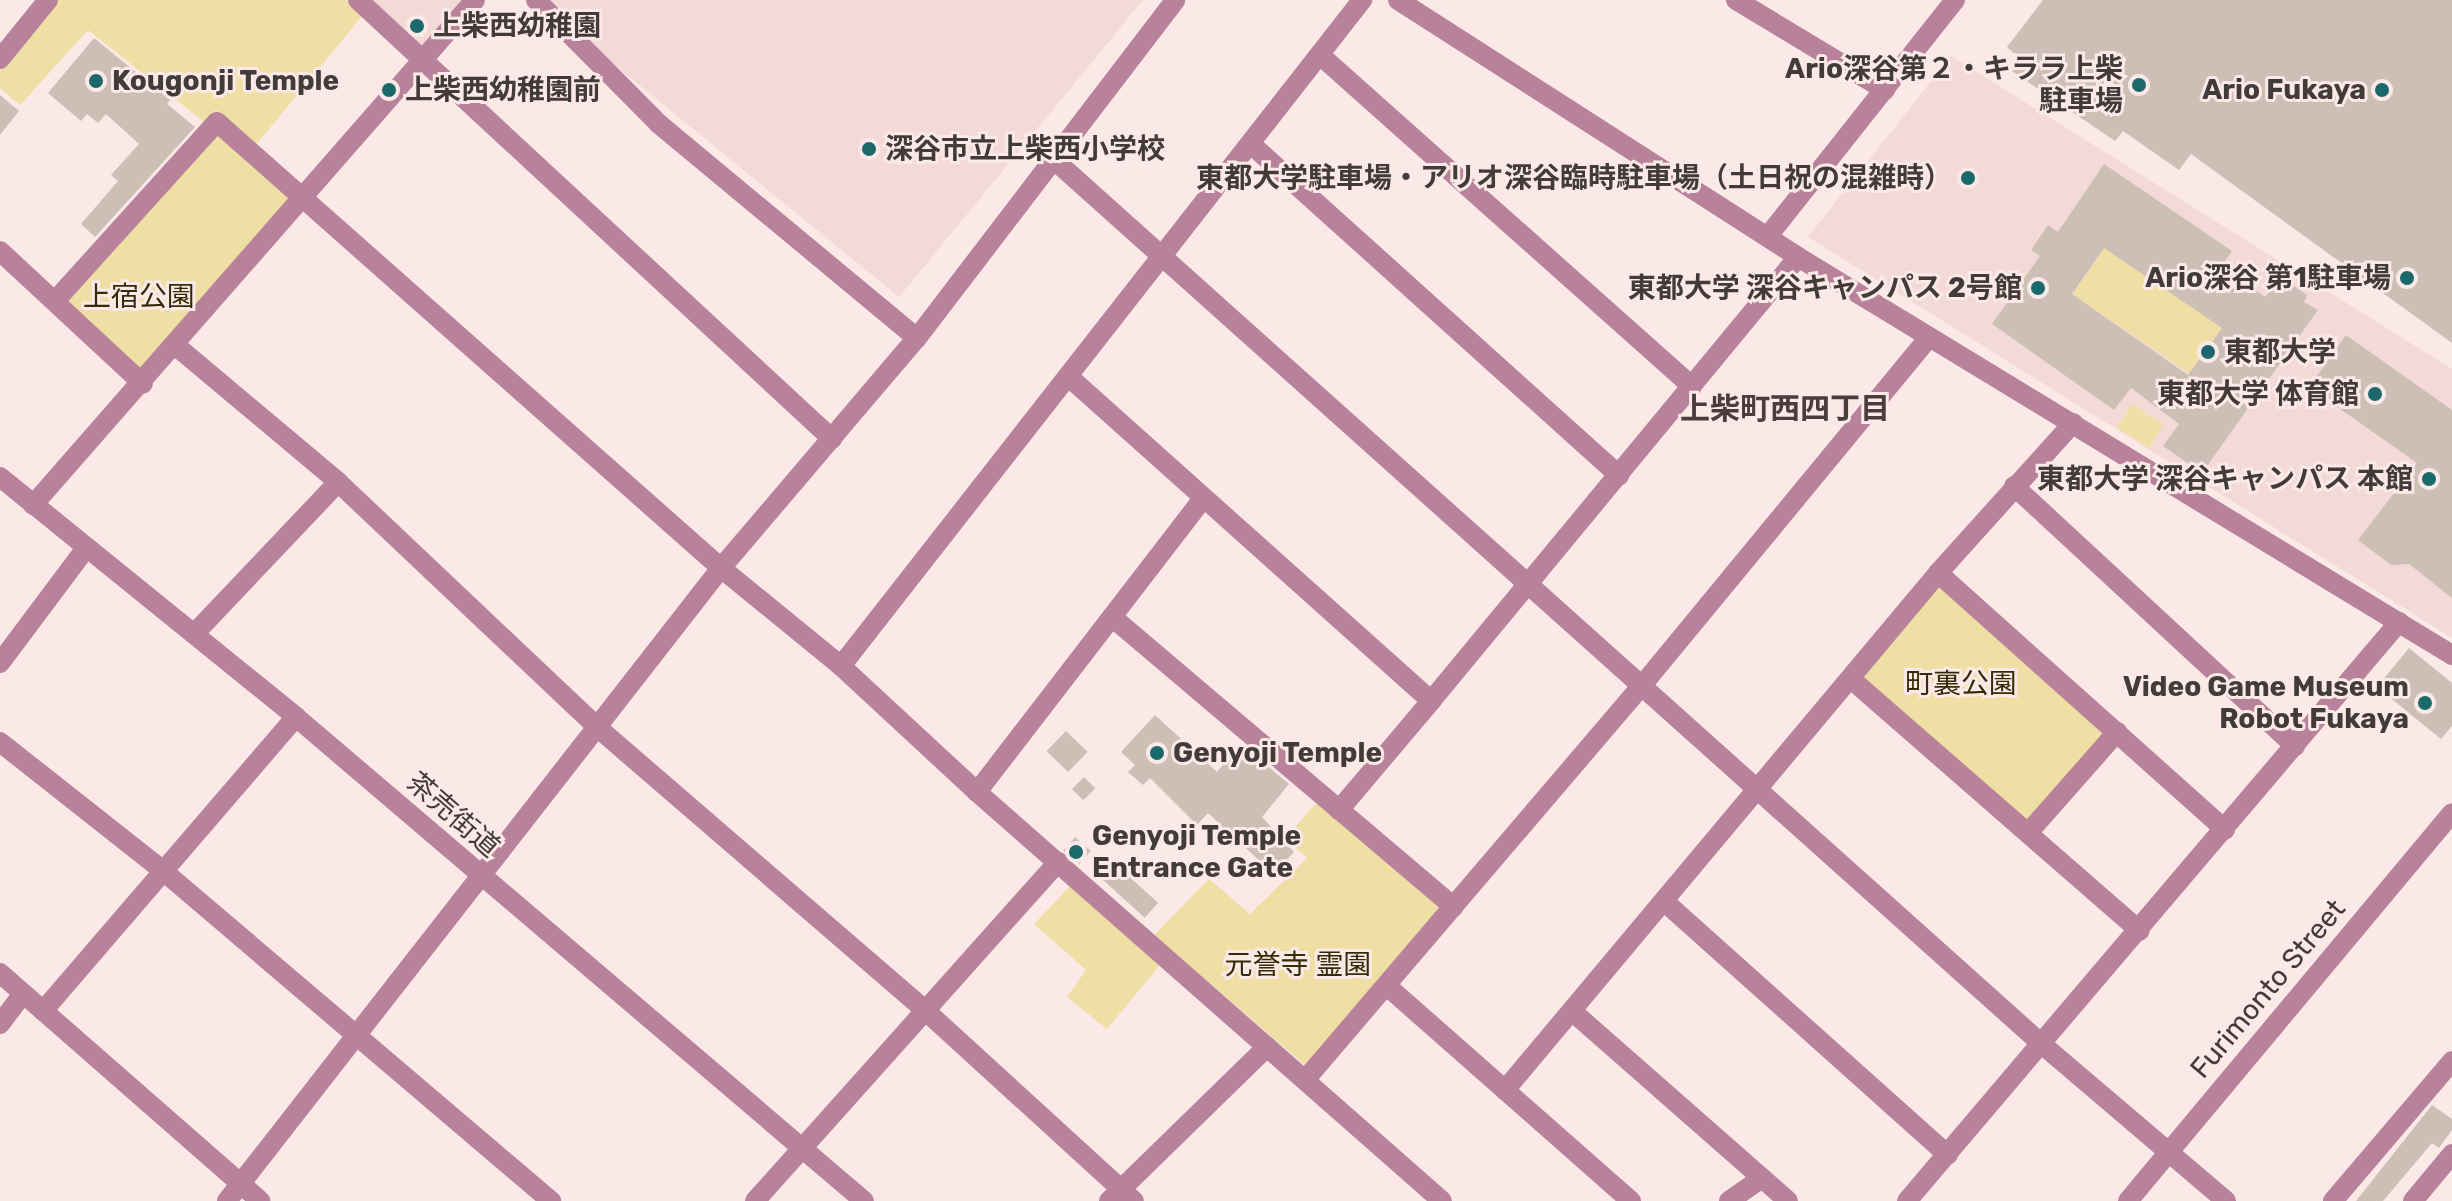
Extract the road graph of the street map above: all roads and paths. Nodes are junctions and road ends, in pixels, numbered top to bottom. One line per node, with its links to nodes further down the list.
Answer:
1 (48, 0): 12 (street)
2 (358, 0): 11 (street)
3 (475, 0): 11 (street)
4 (536, 0): 23 (street)
5 (1175, 0): 15 (street)
6 (1362, 0): 10 (street)
7 (1398, 0): 17 (street)
8 (1736, 0): 13 (street)
9 (1955, 0): 13 (street)
10 (1320, 55): 14 (street); 27 (street)
11 (421, 56): 16 (street); 29 (street)
12 (0, 59)
13 (1885, 90): 17 (street)
14 (1252, 145): 20 (street); 30 (street)
15 (1051, 157): 20 (street); 23 (street)
16 (304, 201): 21 (street); 24 (street); 37 (street)
17 (1768, 236): 19 (street)
18 (0, 251): 21 (street)
19 (1798, 257): 22 (street); 27 (street)
20 (1159, 259): 25 (street); 39 (street)
21 (55, 301): 26 (street)
22 (1929, 337): 28 (street); 47 (street)
23 (917, 338): 29 (street)
24 (175, 345): 26 (street); 32 (street)
25 (1069, 377): 34 (street); 45 (street)
26 (143, 384): 35 (street)
27 (1692, 386): 30 (street)
28 (2073, 423): 33 (street); 41 (street)
29 (832, 439): 37 (street)
30 (1619, 475): 39 (street)
31 (0, 477): 35 (street, 茶売街道)
32 (338, 482): 42 (street); 50 (street)
33 (2014, 486): 38 (street); 53 (street)
34 (1202, 500): 40 (street); 48 (street)
35 (33, 505): 36 (street, 茶売街道)
36 (86, 548): 42 (street, 茶売街道); 44 (street)
37 (721, 568): 45 (street); 50 (street)
38 (1938, 573): 46 (street); 51 (street)
39 (1531, 582): 47 (street); 48 (street)
40 (1112, 617): 55 (street); 56 (street)
41 (2399, 622): 43 (street); 53 (street)
42 (194, 634): 49 (street, 茶売街道)
43 (2452, 655)
44 (0, 663)
45 (841, 666): 55 (street)
46 (1851, 679): 54 (street); 59 (street)
47 (1644, 683): 54 (street); 64 (street)
48 (1431, 701): 56 (street)
49 (296, 717): 61 (street); 62 (street, 茶売街道)
50 (597, 727): 62 (street); 70 (street)
51 (2117, 732): 58 (street); 59 (street)
52 (0, 742): 61 (street)
53 (2295, 746): 58 (street)
54 (1760, 789): 63 (street); 74 (street)
55 (977, 792): 60 (street)
56 (1339, 810): 64 (street)
57 (2452, 813): 80 (street, Furimonto Street)
58 (2225, 830): 65 (street)
59 (2028, 833): 65 (street)
60 (1058, 862): 70 (street); 75 (street)
61 (162, 870): 69 (street); 73 (street)
62 (480, 875): 73 (street); 79 (street, 茶売街道)
63 (1666, 903): 71 (street); 82 (street)
64 (1454, 907): 67 (street)
65 (2140, 931): 74 (street)
66 (0, 973): 68 (street)
67 (1387, 986): 77 (street); 78 (street)
68 (23, 994): 69 (street); 72 (street)
69 (43, 1011): 84 (street)
70 (927, 1012): 79 (street); 85 (street)
71 (1573, 1012): 78 (street); 83 (street)
72 (0, 1024)
73 (357, 1037): 84 (street); 88 (street)
74 (2044, 1046): 80 (street); 82 (street)
75 (1267, 1047): 77 (street); 85 (street)
76 (2452, 1061): 98 (street)
77 (1305, 1080): 91 (street)
78 (1505, 1090): 92 (street)
79 (802, 1148): 89 (street); 90 (street, 茶売街道)
80 (2169, 1152): 96 (street, Furimonto Street); 97 (street)
81 (2452, 1154): 99 (street)
82 (1948, 1155): 95 (street)
83 (1762, 1178): 93 (street); 94 (street)
84 (240, 1183): 86 (street); 87 (street)
85 (1122, 1197)
86 (227, 1201)
87 (260, 1201)
88 (551, 1201)
89 (755, 1201)
90 (864, 1201)
91 (1442, 1201)
92 (1631, 1201)
93 (1729, 1201)
94 (1788, 1201)
95 (1907, 1201)
96 (2128, 1201)
97 (2226, 1201)
98 (2333, 1201)
99 (2413, 1201)

